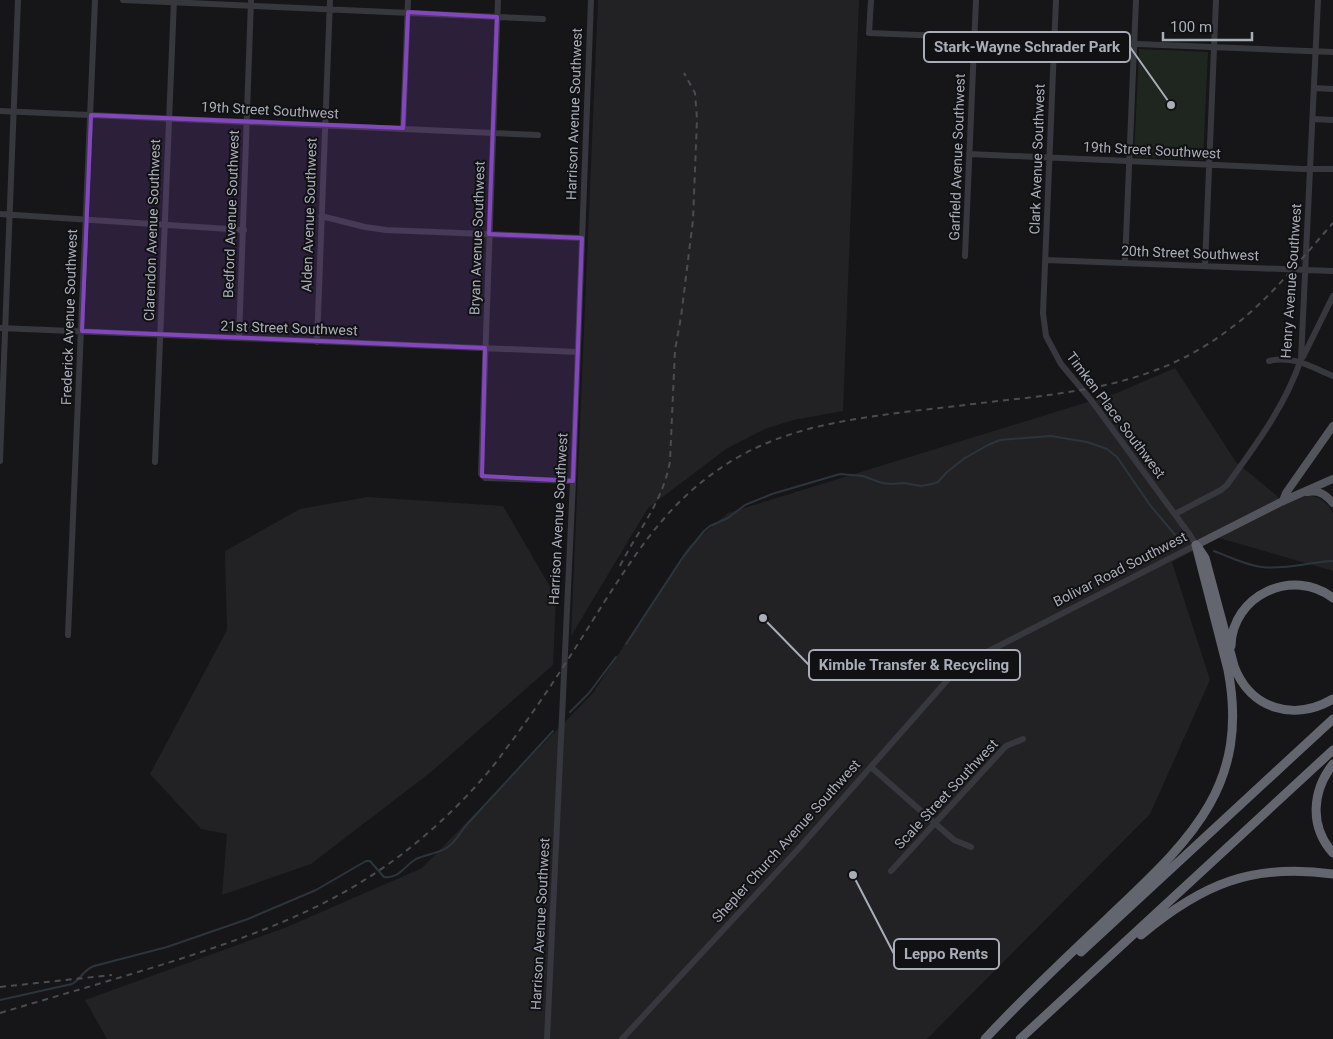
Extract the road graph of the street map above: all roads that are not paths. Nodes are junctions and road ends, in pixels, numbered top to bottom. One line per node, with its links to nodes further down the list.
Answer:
1 (18, 0): 29 (street)
2 (95, 0): 30 (street, Frederick Avenue Southwest)
3 (122, 0): 14 (street)
4 (330, 0): 16 (street, Alden Avenue Southwest)
5 (408, 0): 17 (street)
6 (498, 0): 18 (street, Bryan Avenue Southwest)
7 (591, 0): 52 (street, Harrison Avenue Southwest)
8 (871, 0): 20 (street)
9 (976, 0): 20 (street, Garfield Avenue Southwest)
10 (1056, 0): 21 (street, Clark Avenue Southwest)
11 (1136, 0): 22 (street)
12 (1216, 0): 23 (street)
13 (1318, 0): 24 (street, Henry Avenue Southwest)
14 (174, 1): 15 (street); 31 (street, Clarendon Avenue Southwest)
15 (251, 3): 16 (street); 34 (street, Bedford Avenue Southwest)
16 (330, 9): 17 (street); 35 (street, Alden Avenue Southwest)
17 (408, 12): 18 (street); 36 (street)
18 (497, 17): 19 (street); 37 (street, Bryan Avenue Southwest)
19 (543, 19)
20 (974, 37): 21 (street); 39 (street, Garfield Avenue Southwest)
21 (1054, 41): 22 (street); 40 (street, Clark Avenue Southwest)
22 (1134, 44): 23 (street); 41 (street)
23 (1214, 47): 24 (street); 42 (street)
24 (1316, 52): 25 (street); 26 (street, Henry Avenue Southwest)
25 (1333, 52)
26 (1314, 88): 27 (street); 32 (street, Henry Avenue Southwest)
27 (1333, 89)
28 (0, 111): 29 (street, 19th Street Southwest)
29 (14, 112): 30 (street, 19th Street Southwest); 46 (street)
30 (90, 115): 31 (street, 19th Street Southwest); 48 (street, Frederick Avenue Southwest)
31 (170, 118): 34 (street, 19th Street Southwest); 49 (street, Clarendon Avenue Southwest)
32 (1313, 119): 33 (street); 43 (street, Henry Avenue Southwest)
33 (1333, 120)
34 (247, 122): 35 (street, 19th Street Southwest); 50 (street, Bedford Avenue Southwest)
35 (325, 125): 36 (street, 19th Street Southwest); 47 (street, Alden Avenue Southwest)
36 (403, 128): 37 (street, 19th Street Southwest)
37 (493, 133): 38 (street, 19th Street Southwest); 51 (street, Bryan Avenue Southwest)
38 (538, 135)
39 (969, 154): 40 (street, 19th Street Southwest); 53 (street, Garfield Avenue Southwest)
40 (1050, 158): 41 (street, 19th Street Southwest); 54 (street, Clark Avenue Southwest)
41 (1129, 161): 42 (street, 19th Street Southwest); 55 (street)
42 (1209, 165): 43 (street, 19th Street Southwest); 56 (street)
43 (1311, 169): 44 (street, 19th Street Southwest); 57 (street, Henry Avenue Southwest)
44 (1333, 169)
45 (0, 214): 46 (street)
46 (10, 214): 48 (street); 60 (street)
47 (321, 216): 51 (street); 64 (street, Alden Avenue Southwest)
48 (86, 220): 49 (street); 61 (street, Frederick Avenue Southwest)
49 (166, 226): 50 (street); 62 (street, Clarendon Avenue Southwest)
50 (244, 230): 63 (street, Bedford Avenue Southwest)
51 (489, 234): 52 (street); 65 (street, Bryan Avenue Southwest)
52 (582, 238): 66 (street, Harrison Avenue Southwest)
53 (965, 256)
54 (1046, 260): 55 (street, 20th Street Southwest); 78 (street, Timken Place Southwest)
55 (1126, 263): 56 (street, 20th Street Southwest)
56 (1205, 266): 57 (street, 20th Street Southwest)
57 (1306, 270): 58 (street, 20th Street Southwest); 68 (street, Henry Avenue Southwest)
58 (1333, 271)
59 (1333, 296): 68 (street)
60 (2, 328): 61 (street, 21st Street Southwest); 71 (street)
61 (82, 331): 62 (street, 21st Street Southwest); 81 (street, Frederick Avenue Southwest)
62 (161, 334): 63 (street, 21st Street Southwest); 72 (street, Clarendon Avenue Southwest)
63 (239, 338): 64 (street, 21st Street Southwest)
64 (317, 342): 65 (street, 21st Street Southwest)
65 (485, 348): 66 (street, 21st Street Southwest); 74 (street, Bryan Avenue Southwest)
66 (578, 352): 74 (street, Harrison Avenue Southwest)
67 (1269, 361): 68 (street)
68 (1300, 362): 69 (street); 78 (street, Henry Avenue Southwest)
69 (1333, 376)
70 (1333, 426): 76 (main road)
71 (0, 461)
72 (155, 462)
73 (1333, 479): 75 (main road, Bolivar Road Southwest)
74 (573, 481): 96 (street, Harrison Avenue Southwest)
75 (1302, 493): 76 (main road, Bolivar Road Southwest); 77 (main road)
76 (1283, 502): 79 (main road, Bolivar Road Southwest)
77 (1333, 503)
78 (1175, 514): 79 (street, Timken Place Southwest)
79 (1196, 545): 82 (highway); 83 (street, Bolivar Road Southwest); 98 (highway)
80 (1333, 598): 82 (highway)
81 (68, 635)
82 (1232, 659): 84 (highway)
83 (970, 662): 89 (street, Shepler Church Avenue Southwest)
84 (1333, 699)
85 (1333, 720): 98 (highway)
86 (1023, 739): 90 (street, Scale Street Southwest)
87 (1333, 750): 95 (highway)
88 (1333, 764): 92 (highway)
89 (871, 767): 90 (street); 97 (street, Shepler Church Avenue Southwest)
90 (934, 824): 91 (street); 93 (street, Scale Street Southwest)
91 (971, 847)
92 (1333, 853)
93 (891, 871)
94 (1333, 874): 95 (highway)
95 (1022, 1038)
96 (547, 1039)
97 (622, 1039)
98 (986, 1039)

